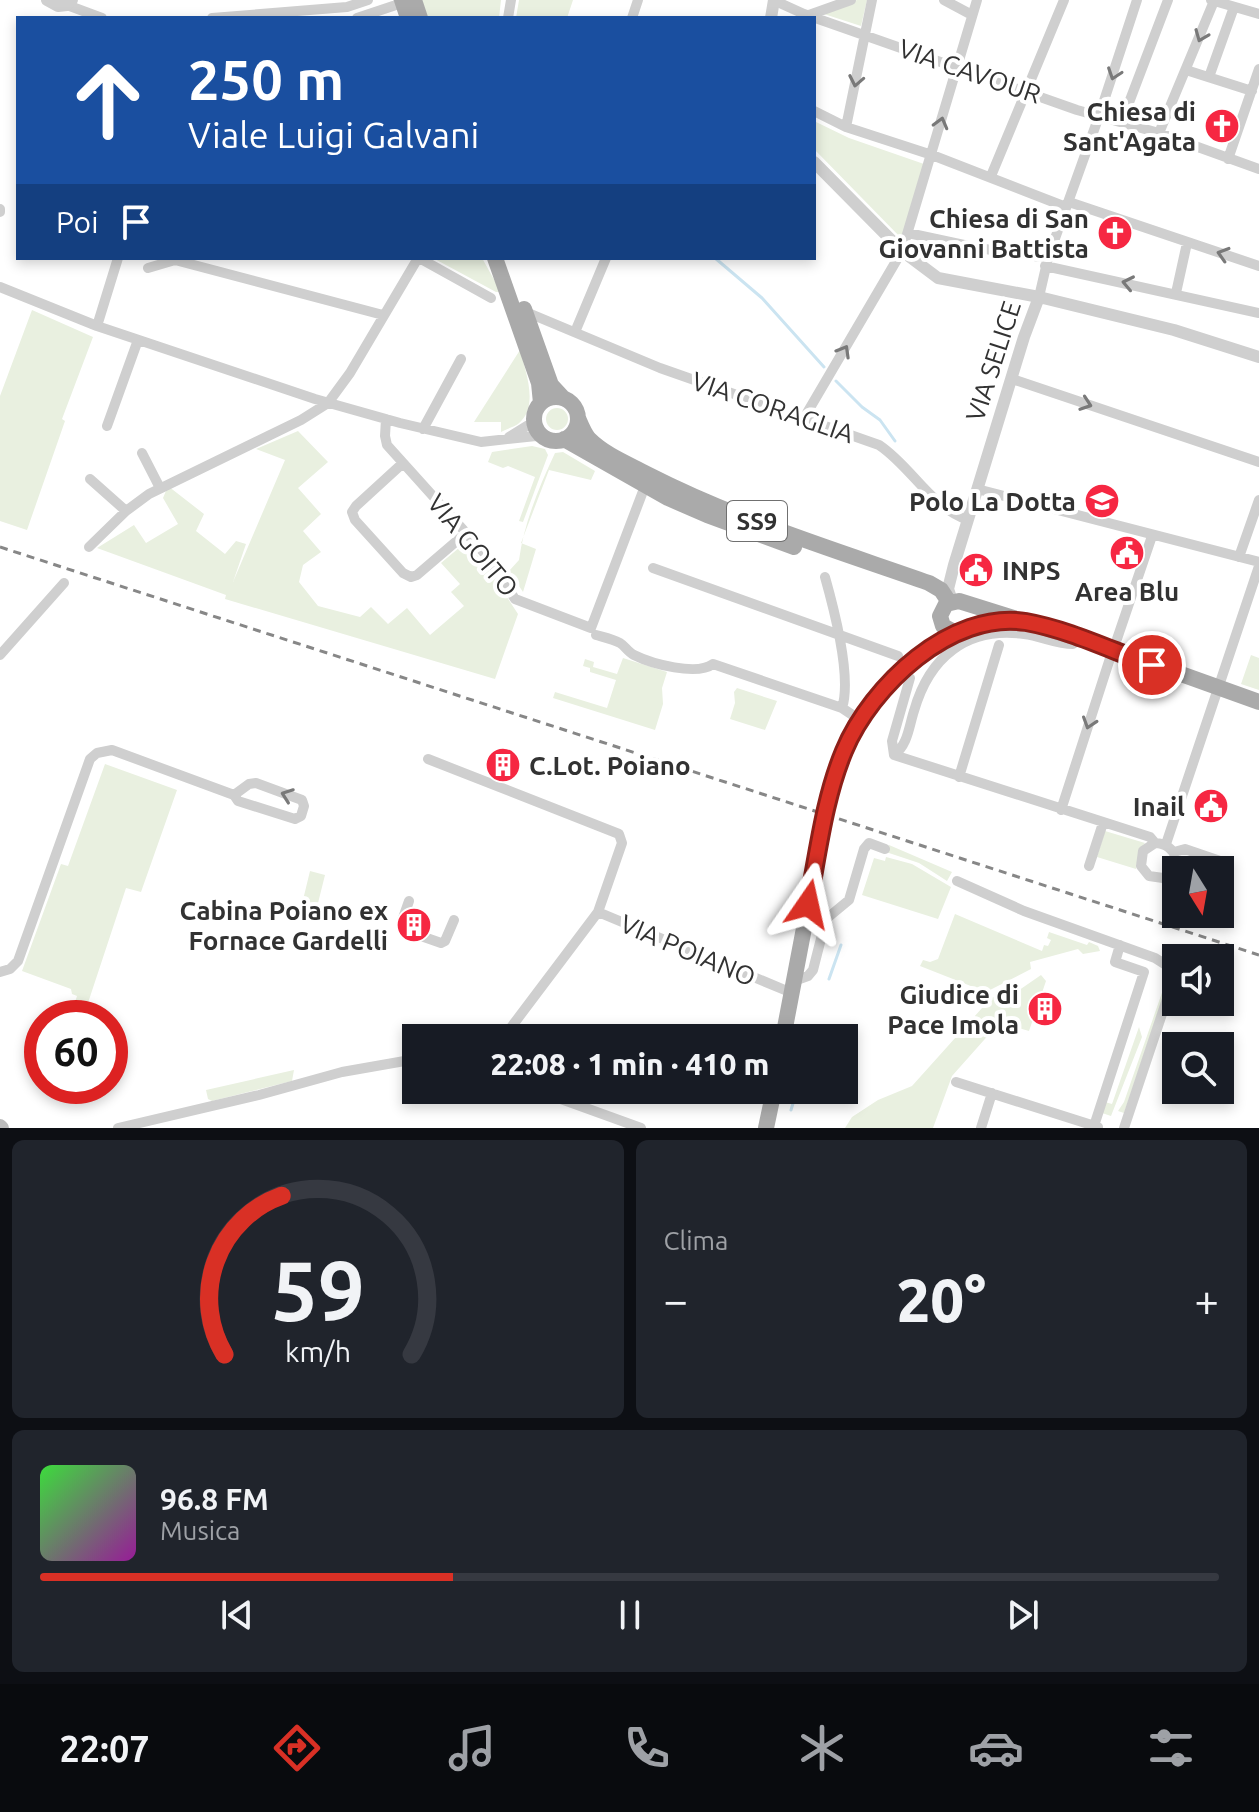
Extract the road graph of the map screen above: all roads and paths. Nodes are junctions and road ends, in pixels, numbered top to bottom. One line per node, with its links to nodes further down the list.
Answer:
1 (47, 0): 14 (street)
2 (368, 0): 17 (street)
3 (414, 0): 16 (main road)
4 (773, 0): 24 (street, VIA CAVOUR)
5 (806, 0): 24 (street)
6 (849, 0): 24 (street)
7 (872, 0): 26 (street)
8 (944, 0): 19 (street)
9 (977, 0): 19 (street)
10 (1064, 0): 31 (street)
11 (1137, 0): 34 (street, VIA SELICE, one-way to 34)
12 (1168, 0): 35 (street)
13 (1213, 1): 15 (street); 29 (street, one-way to 29)
14 (73, 2): 20 (street)
15 (1233, 5): 18 (street); 30 (street)
16 (406, 10): 23 (street)
17 (287, 13): 21 (street); 22 (street)
18 (1259, 14)
19 (972, 15): 27 (street)
20 (97, 16)
21 (242, 16)
22 (300, 16)
23 (369, 16)
24 (806, 16)
25 (816, 19): 26 (street, VIA CAVOUR)
26 (865, 34): 27 (street, VIA CAVOUR); 36 (street, one-way to 36)
27 (957, 65): 31 (street, VIA CAVOUR); 38 (street, one-way to 27)
28 (1259, 69): 32 (street)
29 (1186, 70): 30 (street); 37 (street)
30 (1209, 77): 32 (street)
31 (1027, 90): 34 (street, VIA CAVOUR); 42 (street)
32 (1252, 91): 39 (street)
33 (816, 112): 36 (street)
34 (1099, 116): 35 (street, VIA CAVOUR); 43 (street, VIA SELICE)
35 (1122, 121): 37 (street, VIA CAVOUR)
36 (846, 127): 38 (street)
37 (1159, 133): 39 (street, VIA CAVOUR)
38 (932, 155): 42 (street); 44 (street)
39 (1228, 159): 41 (street, VIA CAVOUR)
40 (816, 164): 46 (street)
41 (1259, 169)
42 (991, 176): 43 (street)
43 (1067, 204): 45 (street); 53 (street, VIA SELICE)
44 (908, 233): 46 (street); 53 (street)
45 (1187, 243): 54 (street, one-way to 45); 57 (street)
46 (902, 251): 58 (street); 75 (street, one-way to 46)
47 (117, 260): 64 (street)
48 (418, 260): 62 (street)
49 (423, 260): 59 (street)
50 (496, 260): 73 (main road)
51 (507, 260): 60 (main road)
52 (605, 260): 65 (street)
53 (1046, 262): 57 (street, one-way to 53); 58 (street, VIA SELICE)
54 (1259, 266)
55 (148, 268): 62 (street)
56 (0, 287): 64 (street)
57 (1176, 293): 61 (street)
58 (1039, 297): 68 (street); 70 (street, VIA SELICE)
59 (491, 298)
60 (526, 312): 63 (street, VIA CORAGLIA); 67 (main road)
61 (1259, 313)
62 (383, 315): 72 (street)
63 (557, 325): 65 (street, VIA CORAGLIA); 67 (street)
64 (97, 326): 66 (street)
65 (575, 332): 75 (street, VIA CORAGLIA)
66 (138, 340): 72 (street); 77 (street)
67 (537, 344): 71 (main road)
68 (1259, 357)
69 (461, 359): 78 (street)
70 (1012, 379): 83 (street, one-way to 83); 88 (street, VIA SELICE)
71 (563, 398): 73 (main road); 74 (main road)
72 (328, 403): 76 (street); 87 (street)
73 (538, 409): 79 (main road); 81 (street)
74 (578, 418): 80 (main road); 100 (main road, SS9)
75 (804, 418): 91 (street, VIA CORAGLIA)
76 (386, 419): 78 (street); 84 (street, VIA GOITO)
77 (107, 426)
78 (423, 429): 81 (street)
79 (544, 437): 80 (main road); 81 (street)
80 (564, 439): 86 (main road, SS9)
81 (502, 441)
82 (142, 453): 87 (street)
83 (1259, 462)
84 (403, 463): 92 (street, VIA GOITO); 92 (street)
85 (90, 479): 90 (street)
86 (645, 486): 92 (street, VIA GOITO); 100 (main road, SS9)
87 (160, 488): 90 (street)
88 (977, 489): 91 (street, VIA SELICE); 93 (street)
89 (1259, 500): 95 (street)
90 (126, 511): 94 (street)
91 (968, 520): 100 (street, VIA SELICE)
92 (466, 533)
93 (1152, 536): 95 (street); 106 (street)
94 (89, 547)
95 (1239, 557): 96 (street)
96 (1259, 564): 112 (street)
97 (653, 568): 104 (street)
98 (825, 577): 104 (street)
99 (64, 583): 108 (street)
100 (949, 608): 101 (main road, SS9); 102 (main road); 102 (main road); 110 (main road, VIA SELICE)
101 (1026, 622): 102 (main road, SS9); 106 (main road, SS9)
102 (961, 631): 110 (main road, VIA SELICE)
103 (596, 635): 114 (street)
104 (839, 635): 109 (street); 114 (street)
105 (1073, 644): 116 (street)
106 (1115, 644): 112 (main road, SS9); 122 (street, one-way to 122)
107 (999, 645): 118 (street)
108 (0, 655)
109 (898, 656)
110 (918, 657): 115 (main road, VIA SELICE)
111 (910, 678): 116 (street)
112 (1219, 688): 113 (main road, SS9); 124 (street)
113 (1259, 702)
114 (842, 708): 115 (street)
115 (860, 720): 136 (main road, VIA SELICE)
116 (894, 755): 118 (street)
117 (428, 759): 132 (street)
118 (959, 777): 122 (street)
119 (244, 789): 120 (street); 121 (street); 121 (street, one-way to 119)
120 (234, 795): 121 (street); 135 (street)
121 (248, 804)
122 (1061, 810): 123 (street)
123 (1105, 824): 124 (street); 128 (street)
124 (1165, 846): 126 (street); 127 (street); 129 (street)
125 (885, 849): 136 (street)
126 (1170, 856)
127 (1205, 856)
128 (1089, 866)
129 (1162, 878)
130 (957, 881): 134 (street)
131 (409, 901): 133 (street)
132 (598, 912): 136 (street, VIA POIANO); 137 (street, VIA POIANO)
133 (454, 920)
134 (1120, 945): 145 (street); 150 (street)
135 (0, 972)
136 (793, 987): 138 (main road, VIA SELICE)
137 (514, 1024)
138 (786, 1024)
139 (402, 1061): 146 (street)
140 (956, 1082): 141 (street)
141 (992, 1093): 144 (street); 149 (street)
142 (575, 1104): 147 (street)
143 (771, 1104): 148 (main road)
144 (1071, 1124): 145 (street)
145 (1097, 1127)
146 (118, 1128)
147 (641, 1128)
148 (766, 1128)
149 (981, 1128)
150 (1124, 1128)

